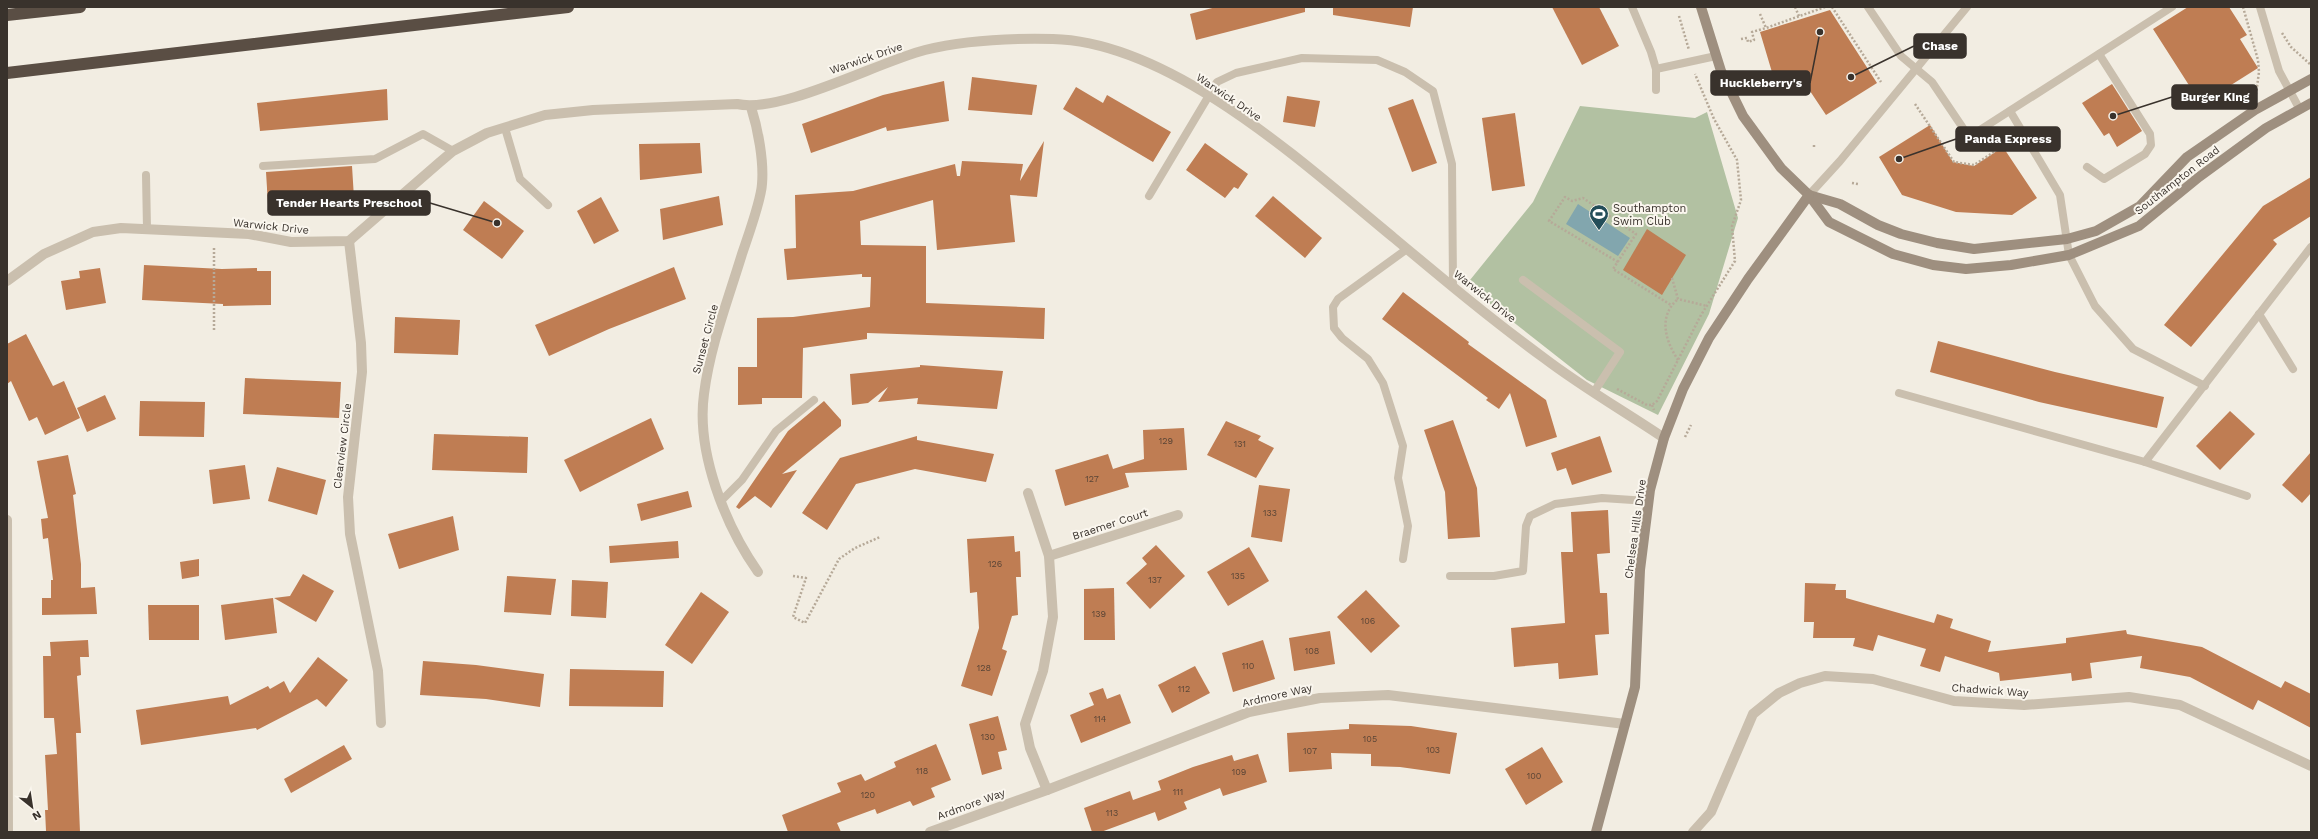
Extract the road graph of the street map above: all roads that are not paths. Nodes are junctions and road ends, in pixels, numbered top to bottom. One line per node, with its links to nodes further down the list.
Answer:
1 (80, 7): 9 (highway)
2 (568, 7): 14 (highway)
3 (1632, 7): 13 (lane)
4 (1701, 7): 11 (street, Southampton Road)
5 (1868, 7): 12 (lane)
6 (1967, 7): 12 (lane)
7 (2172, 7): 10 (lane)
8 (2260, 7): 17 (lane)
9 (7, 15)
10 (2099, 54): 22 (lane); 26 (lane)
11 (1716, 56): 13 (lane); 28 (street, Southampton Road)
12 (1916, 68): 22 (lane); 28 (lane)
13 (1656, 70): 16 (lane)
14 (7, 73)
15 (2311, 79): 17 (street, Southampton Road)
16 (1656, 90)
17 (2289, 90): 21 (lane); 32 (street, Southampton Road)
18 (1209, 96): 20 (street, Warwick Drive); 29 (lane); 35 (street, Warwick Drive); 39 (lane)
19 (2311, 103): 21 (street, Southampton Road)
20 (751, 107): 23 (street, Warwick Drive); 50 (street, Sunset Circle)
21 (2299, 108): 36 (street, Southampton Road)
22 (2010, 111): 32 (lane)
23 (506, 128): 24 (street, Warwick Drive); 30 (lane)
24 (453, 151): 25 (lane); 33 (street, Warwick Drive)
25 (263, 166)
26 (2087, 167)
27 (146, 175): 31 (lane)
28 (1809, 195): 32 (street, Southampton Road); 36 (street, Southampton Road); 46 (street, Chelsea Hills Drive)
29 (1149, 196)
30 (548, 205)
31 (147, 229): 33 (street, Warwick Drive); 38 (street, Warwick Drive)
32 (2067, 239): 36 (lane)
33 (349, 241): 59 (street, Clearview Circle)
34 (2311, 247): 40 (lane)
35 (1407, 249): 39 (street, Warwick Drive); 55 (lane)
36 (2069, 255): 42 (lane)
37 (1522, 280): 43 (lane)
38 (7, 281)
39 (1453, 285): 43 (street, Warwick Drive)
40 (2259, 314): 41 (lane); 42 (lane)
41 (2293, 370)
42 (2205, 386): 47 (lane)
43 (1594, 392): 46 (street, Warwick Drive)
44 (1899, 394): 47 (lane)
45 (814, 400): 50 (lane)
46 (1664, 438): 51 (street, Chelsea Hills Drive)
47 (2145, 462): 49 (lane)
48 (1028, 493): 54 (street)
49 (2247, 496)
50 (721, 501): 56 (street, Sunset Circle)
51 (1648, 501): 57 (lane); 60 (street, Chelsea Hills Drive)
52 (1178, 515): 54 (street, Braemer Court)
53 (7, 520): 58 (street)
54 (1049, 556): 62 (street)
55 (1403, 559)
56 (758, 572)
57 (1450, 576)
58 (8, 604): 63 (street)
59 (381, 723)
60 (1625, 724): 62 (street, Ardmore Way); 65 (street, Chelsea Hills Drive)
61 (2311, 766): 66 (street, Chadwick Way)
62 (1047, 790): 64 (street, Ardmore Way)
63 (8, 832)
64 (930, 832)
65 (1596, 832)
66 (1693, 832)

